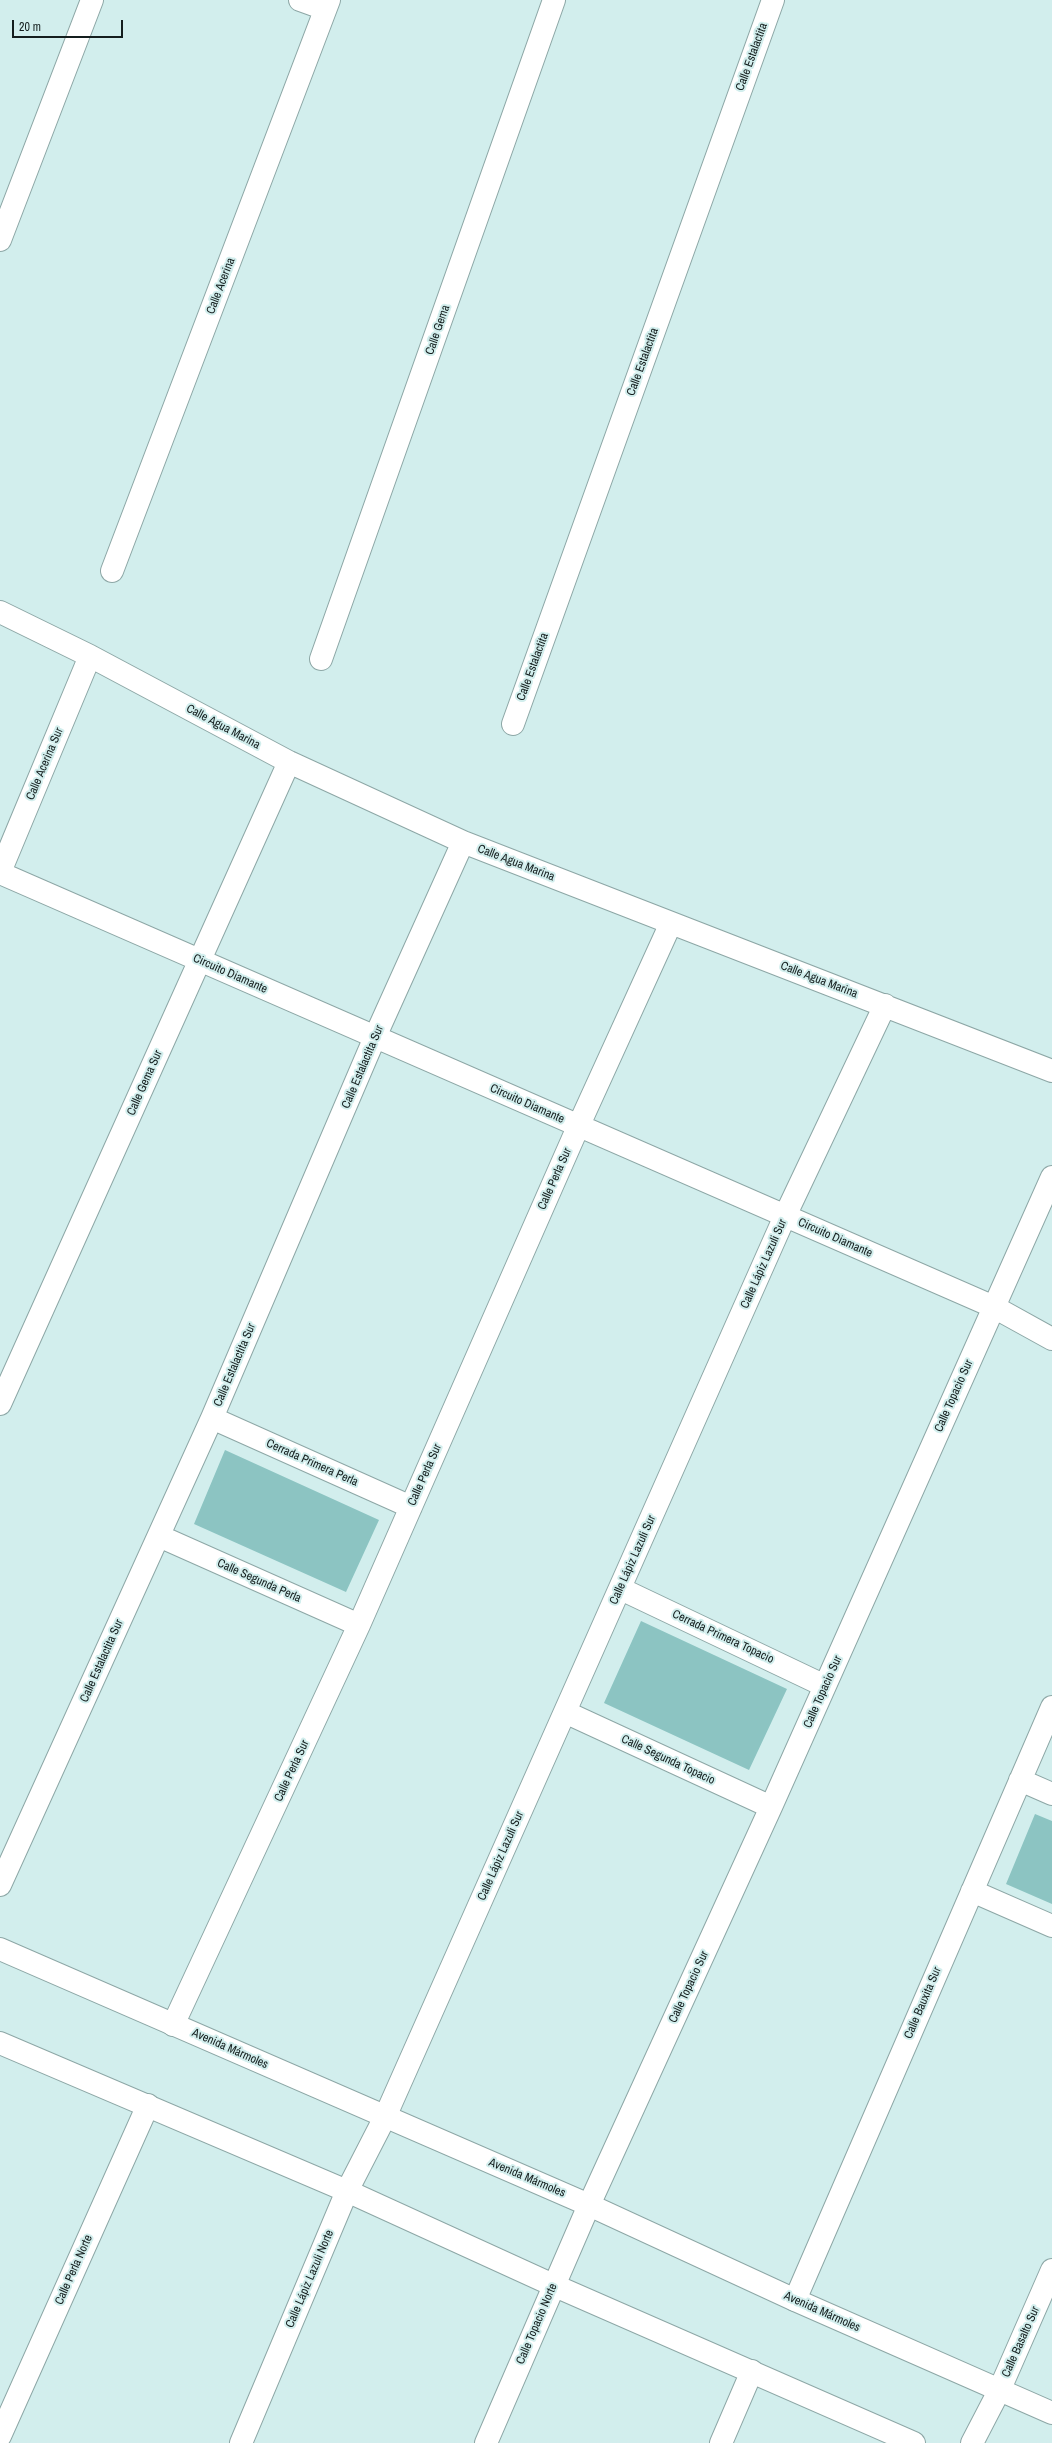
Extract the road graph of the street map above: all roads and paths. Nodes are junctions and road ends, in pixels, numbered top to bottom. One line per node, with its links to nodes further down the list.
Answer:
1 (92, 0): 6 (street)
2 (300, 0): 5 (street)
3 (554, 0): 10 (street, Calle Gema)
4 (773, 0): 11 (street, Calle Estalactita)
5 (327, 5): 7 (street, Calle Acerina)
6 (0, 240)
7 (112, 571)
8 (0, 612): 9 (street, Calle Agua Marina)
9 (90, 656): 12 (street, Calle Agua Marina); 14 (street, Calle Acerina Sur)
10 (321, 659)
11 (513, 724)
12 (289, 762): 13 (street, Calle Agua Marina); 16 (street, Calle Gema Sur)
13 (463, 842): 15 (street, Calle Agua Marina); 18 (street, Calle Estalactita Sur)
14 (0, 873): 16 (street, Circuito Diamante)
15 (671, 923): 17 (street, Calle Agua Marina); 20 (street, Calle Perla Sur)
16 (200, 961): 18 (street, Circuito Diamante); 25 (street, Calle Gema Sur)
17 (885, 1005): 19 (street, Calle Agua Marina); 22 (street, Calle Lápiz Lazuli Sur)
18 (375, 1037): 20 (street, Circuito Diamante); 26 (street, Calle Estalactita Sur)
19 (1052, 1071)
20 (578, 1127): 22 (street, Circuito Diamante); 27 (street, Calle Perla Sur)
21 (1052, 1177): 23 (street, Calle Topacio Sur)
22 (785, 1216): 23 (street, Circuito Diamante); 29 (street, Calle Lápiz Lazuli Sur)
23 (994, 1307): 24 (street, Circuito Diamante); 31 (street, Calle Topacio Sur)
24 (1052, 1339)
25 (0, 1404)
26 (212, 1418): 27 (street, Cerrada Primera Perla); 28 (street, Calle Estalactita Sur)
27 (411, 1507): 30 (street, Calle Perla Sur)
28 (159, 1536): 30 (street, Calle Segunda Perla); 37 (street, Calle Estalactita Sur)
29 (621, 1589): 31 (street, Cerrada Primera Topacio); 33 (street, Calle Lápiz Lazuli Sur)
30 (359, 1625): 41 (street, Calle Perla Sur)
31 (825, 1686): 36 (street, Calle Topacio Sur)
32 (1052, 1707): 34 (street, Calle Bauxita Sur)
33 (565, 1712): 36 (street, Calle Segunda Topacio); 44 (street, Calle Lápiz Lazuli Sur)
34 (1020, 1780): 35 (street); 38 (street, Calle Bauxita Sur)
35 (1052, 1794)
36 (772, 1807): 46 (street, Calle Topacio Sur)
37 (0, 1885)
38 (972, 1891): 39 (street); 49 (street, Calle Bauxita Sur)
39 (1052, 1926)
40 (0, 1949): 41 (street, Avenida Mármoles)
41 (173, 2025): 44 (street, Avenida Mármoles)
42 (0, 2043): 43 (street)
43 (148, 2105): 45 (street); 53 (street, Calle Perla Norte)
44 (385, 2117): 45 (street, Calle Lápiz Lazuli Norte); 46 (street, Avenida Mármoles)
45 (347, 2191): 48 (street); 54 (street, Calle Lápiz Lazuli Norte)
46 (589, 2205): 48 (street, Calle Topacio Norte); 49 (street, Avenida Mármoles)
47 (1052, 2270): 51 (street, Calle Basalto Sur)
48 (553, 2285): 50 (street); 55 (street, Calle Topacio Norte)
49 (795, 2300): 51 (street, Avenida Mármoles)
50 (752, 2371): 56 (street); 57 (street)
51 (999, 2392): 52 (street, Avenida Mármoles); 58 (street, Calle Basalto Sur)
52 (1052, 2413)
53 (0, 2436)
54 (241, 2443)
55 (486, 2443)
56 (721, 2443)
57 (914, 2443)
58 (972, 2443)

